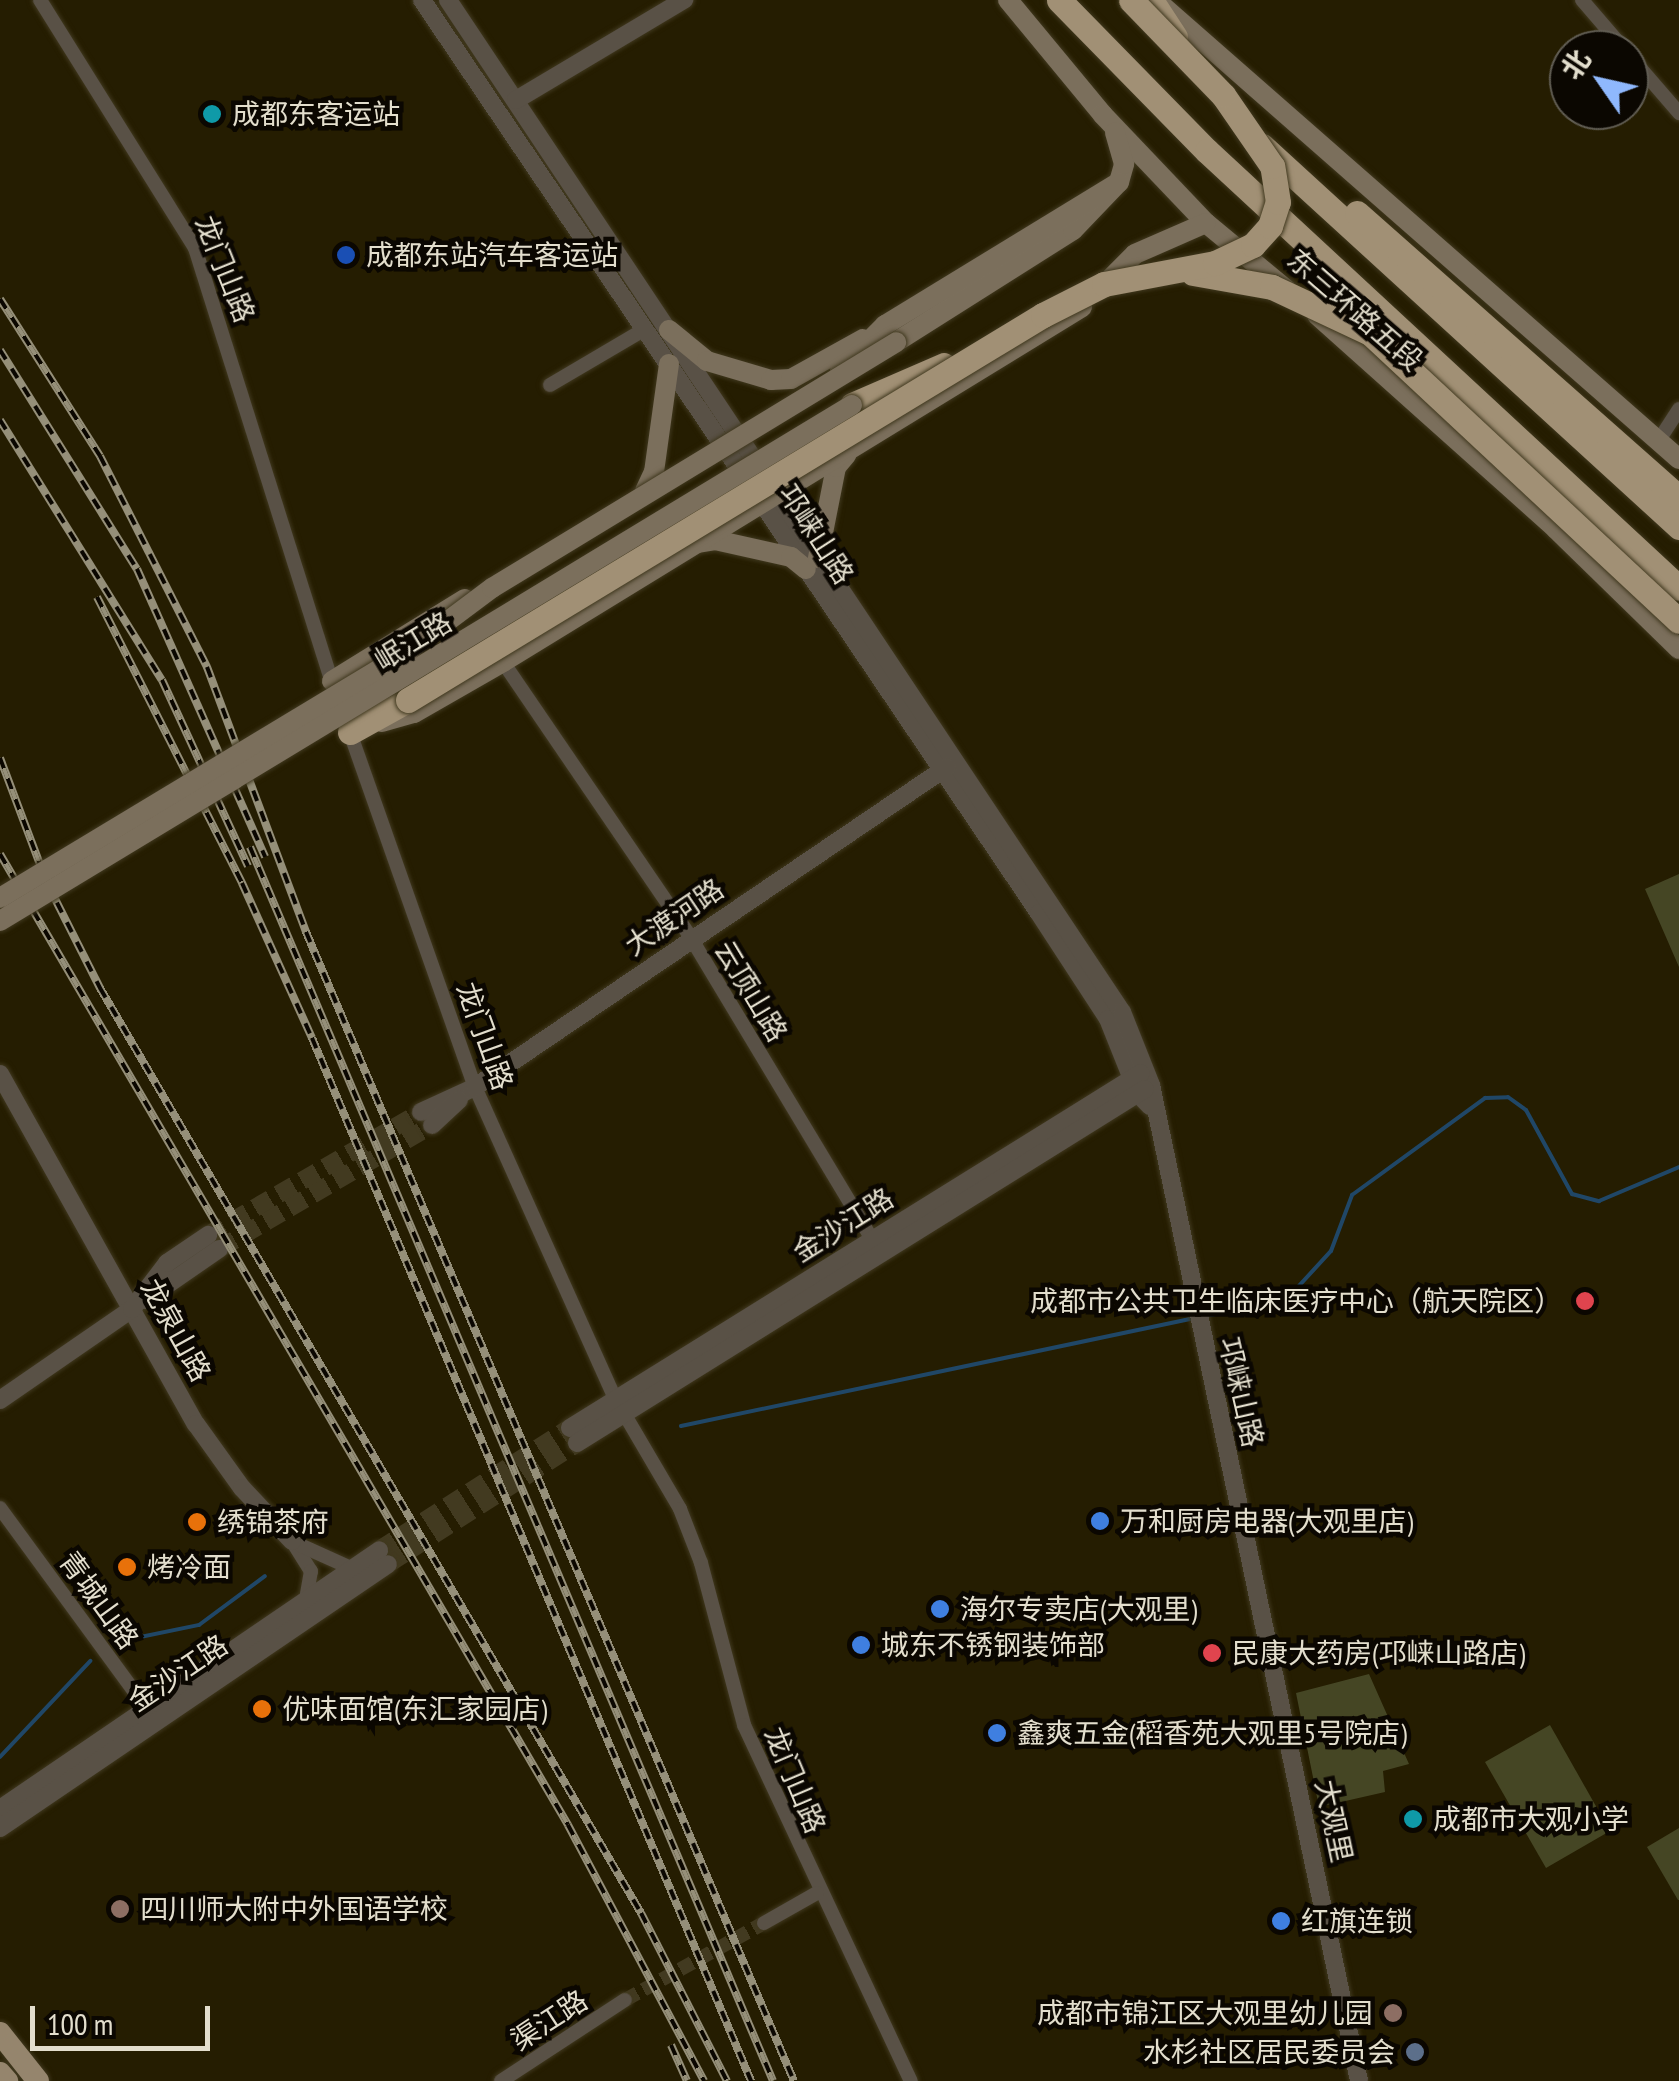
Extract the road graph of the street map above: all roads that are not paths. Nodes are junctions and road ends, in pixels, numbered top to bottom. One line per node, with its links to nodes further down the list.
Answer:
1 (40, 0): 41 (street, 龙门山路)
2 (422, 0): 19 (street, 邛崃山路)
3 (448, 0): 14 (street, 邛崃山路)
4 (684, 0): 14 (street)
5 (1008, 0): 16 (main road, 东三环路五段)
6 (1059, 0): 37 (highway, 东三环路五段)
7 (1118, 0): 13 (highway, 东三环路五段)
8 (1131, 0): 13 (highway, bridge)
9 (1154, 0): 13 (highway); 28 (main road)
10 (1582, 0): 11 (street)
11 (1608, 30)
12 (1649, 78): 15 (street)
13 (1219, 98): 18 (highway, bridge); 33 (highway, bridge); 34 (highway, 东三环路五段)
14 (516, 100): 20 (street, 邛崃山路)
15 (1679, 113)
16 (1102, 114): 17 (main road, 东三环路五段); 21 (main road)
17 (1206, 223): 29 (main road); 39 (main road, 东三环路五段)
18 (1178, 271): 22 (highway, bridge); 38 (highway, bridge)
19 (645, 329): 23 (street, 邛崃山路); 24 (street)
20 (669, 330): 21 (main road); 27 (street, 邛崃山路)
21 (891, 333): 27 (main road); 44 (main road, 岷江路, bridge)
22 (989, 346): 25 (highway, bridge); 42 (highway, bridge)
23 (670, 364): 27 (street, 邛崃山路); 31 (main road)
24 (550, 385)
25 (852, 405): 45 (main road, 岷江路, bridge)
26 (1679, 409): 28 (street)
27 (730, 438): 31 (main road); 32 (street, 邛崃山路)
28 (1659, 440): 30 (main road)
29 (849, 451): 32 (main road); 36 (main road)
30 (1679, 459)
31 (644, 491): 41 (main road)
32 (769, 498): 35 (main road); 36 (street, 邛崃山路)
33 (1679, 498)
34 (1679, 527)
35 (686, 546): 36 (main road); 40 (main road)
36 (812, 563): 43 (street, 邛崃山路)
37 (1679, 588)
38 (1679, 620)
39 (1679, 649)
40 (503, 662): 42 (main road); 46 (street, 云顶山路)
41 (332, 681): 42 (street, 龙门山路)
42 (350, 732): 48 (street, 龙门山路)
43 (948, 766): 46 (street, 大渡河路); 49 (street, 邛崃山路)
44 (0, 898)
45 (0, 922)
46 (691, 938): 48 (street, 大渡河路); 52 (street, 云顶山路)
47 (0, 1074): 53 (street, 龙泉山路)
48 (475, 1086): 50 (street, 大渡河路); 55 (street, 龙门山路)
49 (1143, 1087): 52 (street, 金沙江路); 60 (street, 邛崃山路)
50 (427, 1118)
51 (214, 1242): 53 (street)
52 (876, 1246): 55 (street, 金沙江路)
53 (132, 1309): 54 (street); 58 (street, 龙泉山路)
54 (0, 1400)
55 (619, 1405): 56 (street, 金沙江路); 65 (street, 龙门山路)
56 (573, 1436)
57 (0, 1508): 62 (street, 青城山路)
58 (292, 1542): 59 (street); 61 (street, 龙泉山路)
59 (351, 1568): 61 (street, 金沙江路); 62 (street, 金沙江路)
60 (1254, 1574): 74 (street, 大观里)
61 (306, 1599): 62 (street, 金沙江路)
62 (152, 1715): 63 (street, 金沙江路); 64 (street, 金沙江路)
63 (0, 1810)
64 (0, 1828)
65 (817, 1892): 66 (street); 73 (street, 龙门山路)
66 (764, 1923)
67 (625, 2000): 72 (street, 渠江路)
68 (0, 2033): 71 (main road)
69 (0, 2073): 70 (main road)
70 (6, 2081)
71 (38, 2081)
72 (501, 2081)
73 (910, 2081)
74 (1359, 2081)

